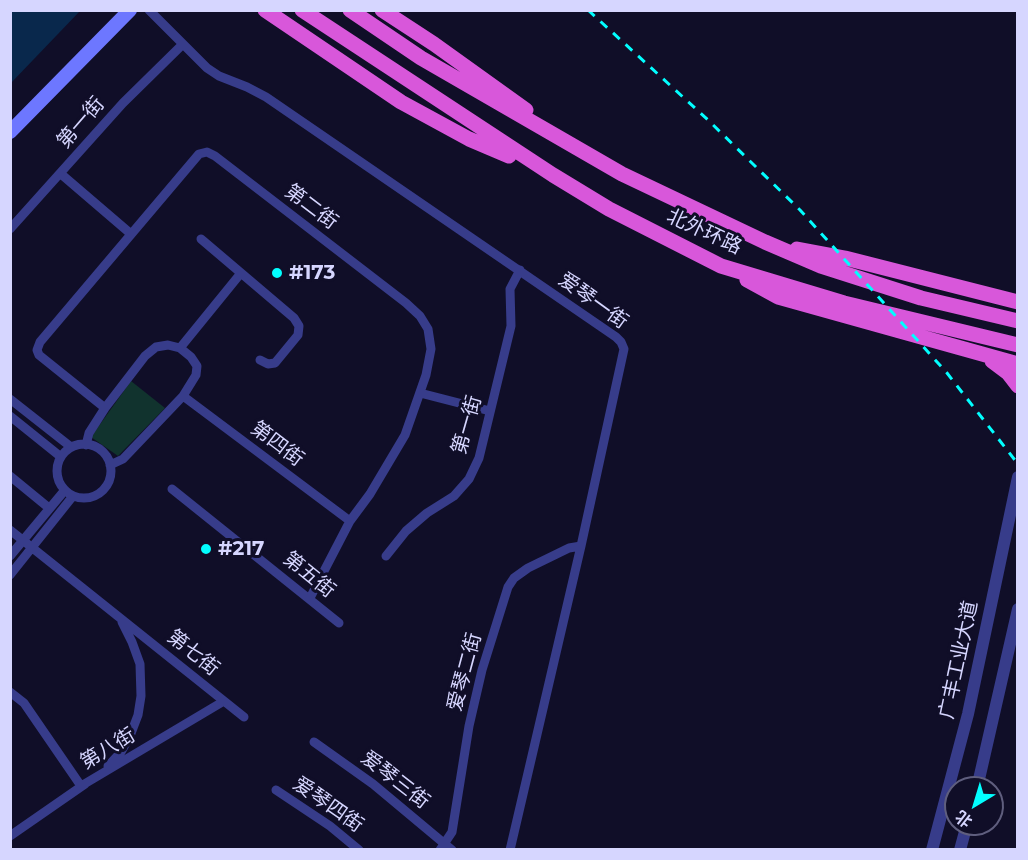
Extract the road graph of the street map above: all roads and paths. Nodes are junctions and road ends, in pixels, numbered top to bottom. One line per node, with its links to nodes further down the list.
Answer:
1 (130, 10): 8 (main road)
2 (149, 10): 7 (street, 爱琴一街)
3 (265, 10): 11 (highway)
4 (302, 10): 11 (highway, 北外环路)
5 (350, 10): 9 (highway, 北外环路)
6 (382, 10): 9 (highway)
7 (183, 44): 10 (street, 第一街); 17 (street, 爱琴一街)
8 (10, 132)
9 (574, 147): 15 (highway, 北外环路)
10 (61, 174): 12 (street, 第一街); 13 (street)
11 (553, 175): 16 (highway, 北外环路)
12 (10, 229)
13 (131, 234): 27 (street, 第二街); 30 (street, 第二街)
14 (201, 239): 18 (street)
15 (765, 242): 19 (highway); 20 (highway, 北外环路)
16 (721, 266): 21 (highway, 北外环路); 23 (highway)
17 (520, 270): 31 (street, 第一街); 46 (street, 爱琴一街)
18 (241, 273): 22 (street); 24 (street)
19 (1016, 302)
20 (1017, 321)
21 (1017, 343): 23 (highway)
22 (180, 348): 28 (street); 30 (street)
23 (990, 357): 25 (highway); 26 (highway)
24 (260, 360)
25 (1017, 364)
26 (1017, 386)
27 (420, 393): 31 (street); 43 (street, 第二街)
28 (183, 396): 36 (street); 43 (street, 第四街)
29 (10, 399): 34 (street)
30 (105, 408): 33 (street)
31 (490, 411): 49 (street, 第一街)
32 (10, 416): 35 (street)
33 (86, 445): 34 (street); 36 (street)
34 (71, 447): 35 (street)
35 (62, 457): 40 (street)
36 (110, 465): 41 (street)
37 (10, 476): 42 (street)
38 (1017, 477): 66 (street, 广丰工业大道)
39 (172, 489): 51 (street, 第五街)
40 (65, 490): 41 (street); 42 (street)
41 (74, 496): 47 (street)
42 (50, 508): 45 (street)
43 (350, 521): 51 (street, 第二街)
44 (10, 530): 45 (street, 第七街)
45 (23, 540): 47 (street, 第七街); 48 (street)
46 (581, 546): 63 (street, 爱琴二街); 65 (street, 爱琴一街)
47 (33, 548): 50 (street); 53 (street, 第七街)
48 (10, 556)
49 (386, 556)
50 (10, 575)
51 (310, 598): 54 (street, 第五街)
52 (1017, 609): 59 (street)
53 (120, 617): 56 (street, 第七街); 60 (street, 第七街)
54 (339, 622)
55 (10, 692): 60 (street, 第八街)
56 (224, 701): 57 (street, 第七街); 60 (street, 第八街)
57 (243, 717)
58 (314, 742): 63 (street, 爱琴三街)
59 (980, 776)
60 (81, 786): 62 (street, 第七街)
61 (276, 790): 64 (street, 爱琴四街)
62 (10, 836)
63 (446, 847)
64 (359, 849)
65 (510, 849)
66 (932, 849)

